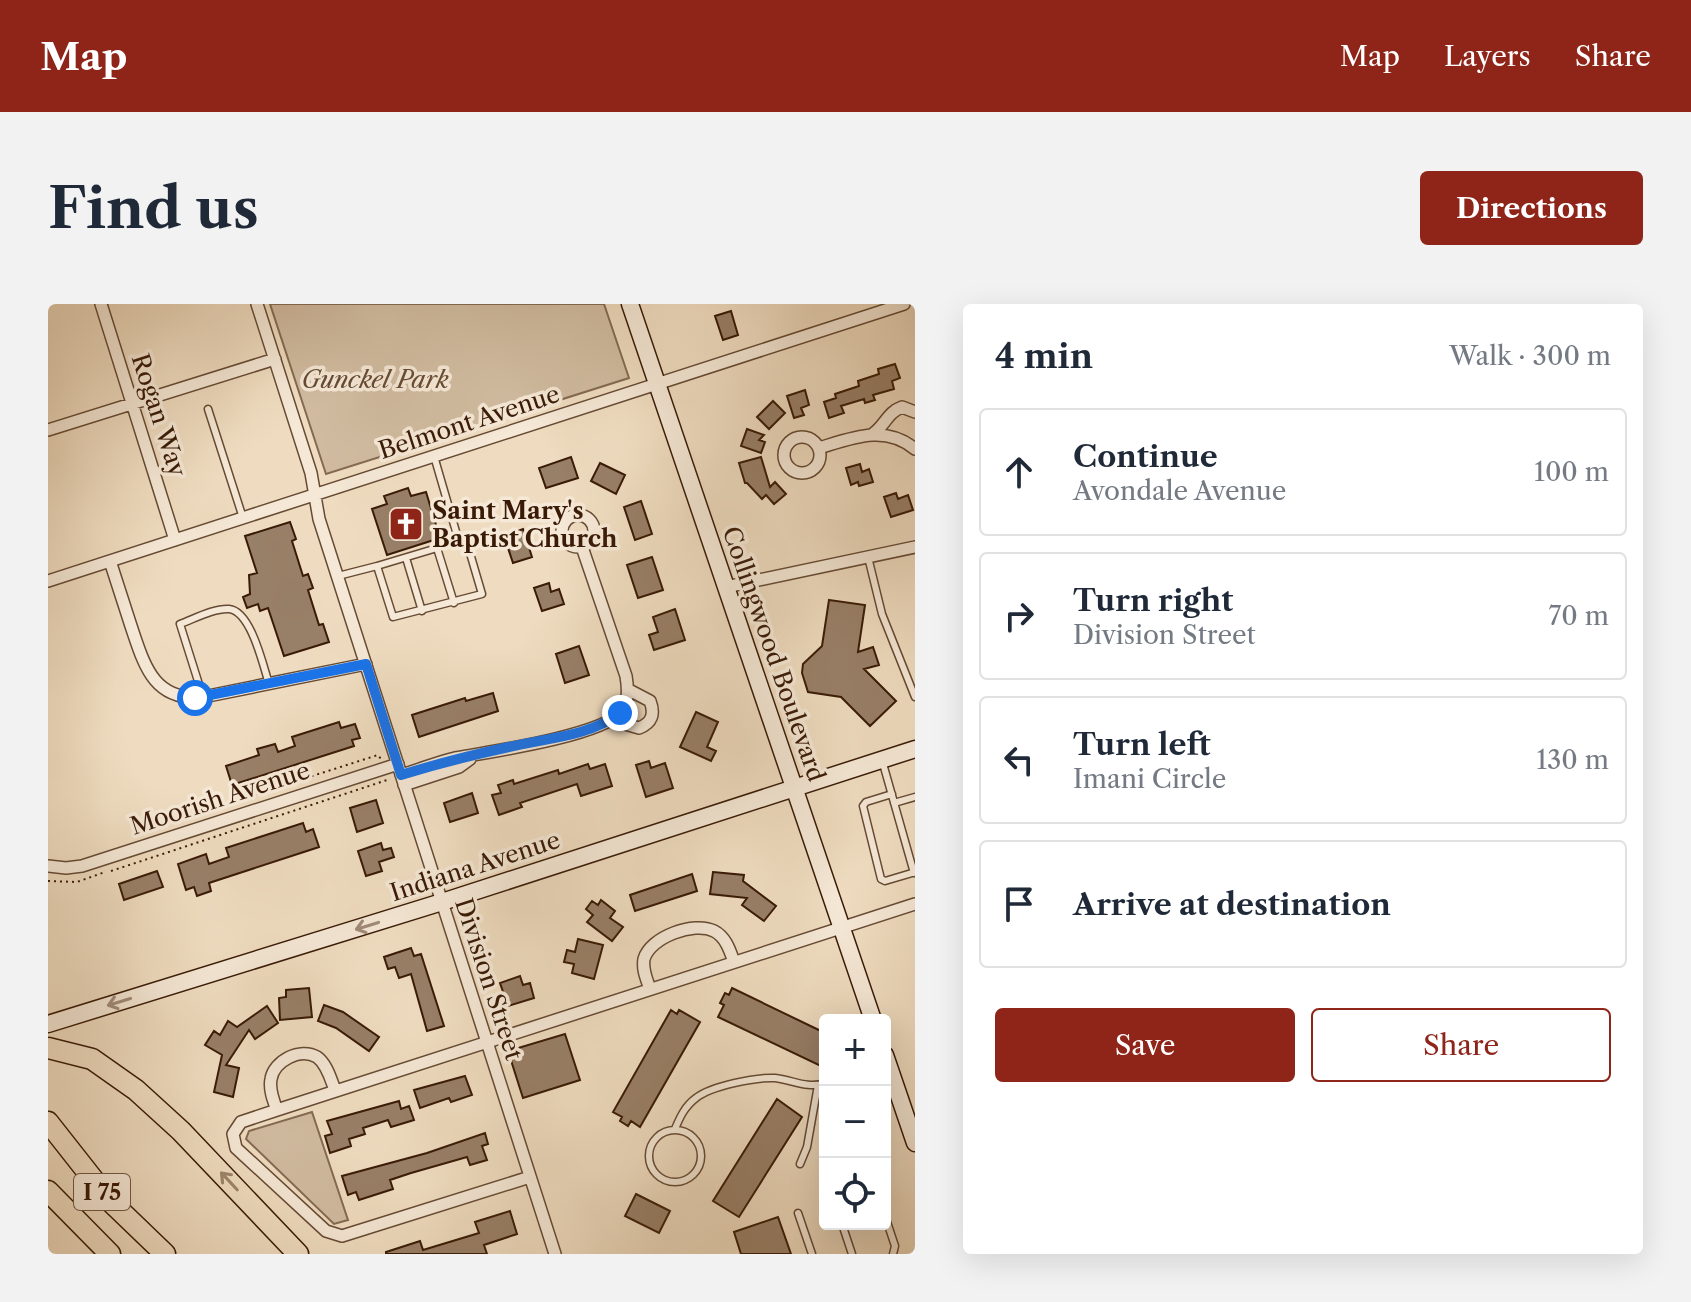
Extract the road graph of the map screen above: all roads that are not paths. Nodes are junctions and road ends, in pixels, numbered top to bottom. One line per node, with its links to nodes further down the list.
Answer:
1 (101, 304): 7 (street, Rogan Way)
2 (257, 304): 5 (street, Division Street)
3 (630, 304): 6 (street, Collingwood Boulevard)
4 (904, 304): 6 (street, Belmont Avenue)
5 (275, 359): 7 (street); 15 (street, Division Street)
6 (657, 384): 14 (street, Belmont Avenue); 28 (street, Collingwood Boulevard)
7 (131, 405): 10 (street); 18 (street, Rogan Way)
8 (208, 409): 16 (lane)
9 (915, 412): 11 (street)
10 (48, 430)
11 (874, 433): 12 (street); 13 (street)
12 (819, 448)
13 (915, 449)
14 (434, 456): 15 (street, Belmont Avenue); 17 (lane)
15 (314, 495): 16 (street, Belmont Avenue); 26 (street, Division Street)
16 (243, 518): 18 (street, Belmont Avenue)
17 (457, 535): 21 (lane); 29 (lane)
18 (175, 540): 24 (street, Belmont Avenue)
19 (582, 547): 33 (street)
20 (915, 547): 22 (street)
21 (437, 548): 23 (lane); 29 (lane)
22 (868, 557): 28 (street); 35 (lane)
23 (406, 558): 25 (lane); 30 (lane)
24 (110, 561): 27 (street, Belmont Avenue); 34 (street)
25 (377, 566): 26 (lane); 30 (lane)
26 (338, 576): 31 (street, Division Street)
27 (48, 581)
28 (726, 587): 40 (street, Collingwood Boulevard)
29 (454, 603): 30 (lane)
30 (422, 611)
31 (366, 664): 32 (street); 39 (street, Division Street)
32 (269, 684): 34 (street); 34 (lane)
33 (629, 690): 36 (street); 36 (street)
34 (203, 697)
35 (915, 697)
36 (611, 720): 39 (street, Moorish Avenue)
37 (915, 749): 38 (street, Indiana Avenue)
38 (882, 760): 40 (street, Indiana Avenue); 41 (lane)
39 (401, 774): 44 (street, Moorish Avenue); 46 (street, Division Street)
40 (795, 788): 46 (street, Indiana Avenue); 48 (street, Collingwood Boulevard)
41 (892, 794): 43 (lane); 45 (lane)
42 (915, 797): 43 (lane)
43 (894, 803): 45 (lane)
44 (52, 866)
45 (914, 873)
46 (442, 902): 52 (street, Indiana Avenue, one-way to 52); 53 (street, Division Street)
47 (915, 904): 48 (street)
48 (841, 928): 49 (street); 51 (street, Collingwood Boulevard)
49 (734, 962): 50 (street); 50 (street)
50 (650, 989): 53 (street)
51 (871, 1014)
52 (48, 1024)
53 (487, 1042): 58 (street); 64 (street, Division Street)
54 (48, 1048): 71 (highway, one-way to 54)
55 (891, 1075): 62 (street)
56 (819, 1085): 61 (lane)
57 (822, 1086): 63 (lane)
58 (335, 1090): 59 (street); 59 (street)
59 (277, 1110): 64 (street)
60 (48, 1122): 70 (highway, I 75)
61 (675, 1129): 61 (lane)
62 (915, 1143)
63 (800, 1164)
64 (530, 1177): 72 (street, Division Street)
65 (48, 1191): 69 (highway, I 75)
66 (798, 1213): 73 (lane)
67 (844, 1230): 74 (lane)
68 (890, 1230): 75 (lane)
69 (110, 1254)
70 (165, 1254)
71 (298, 1254)
72 (555, 1254)
73 (812, 1254)
74 (852, 1254)
75 (893, 1254)

